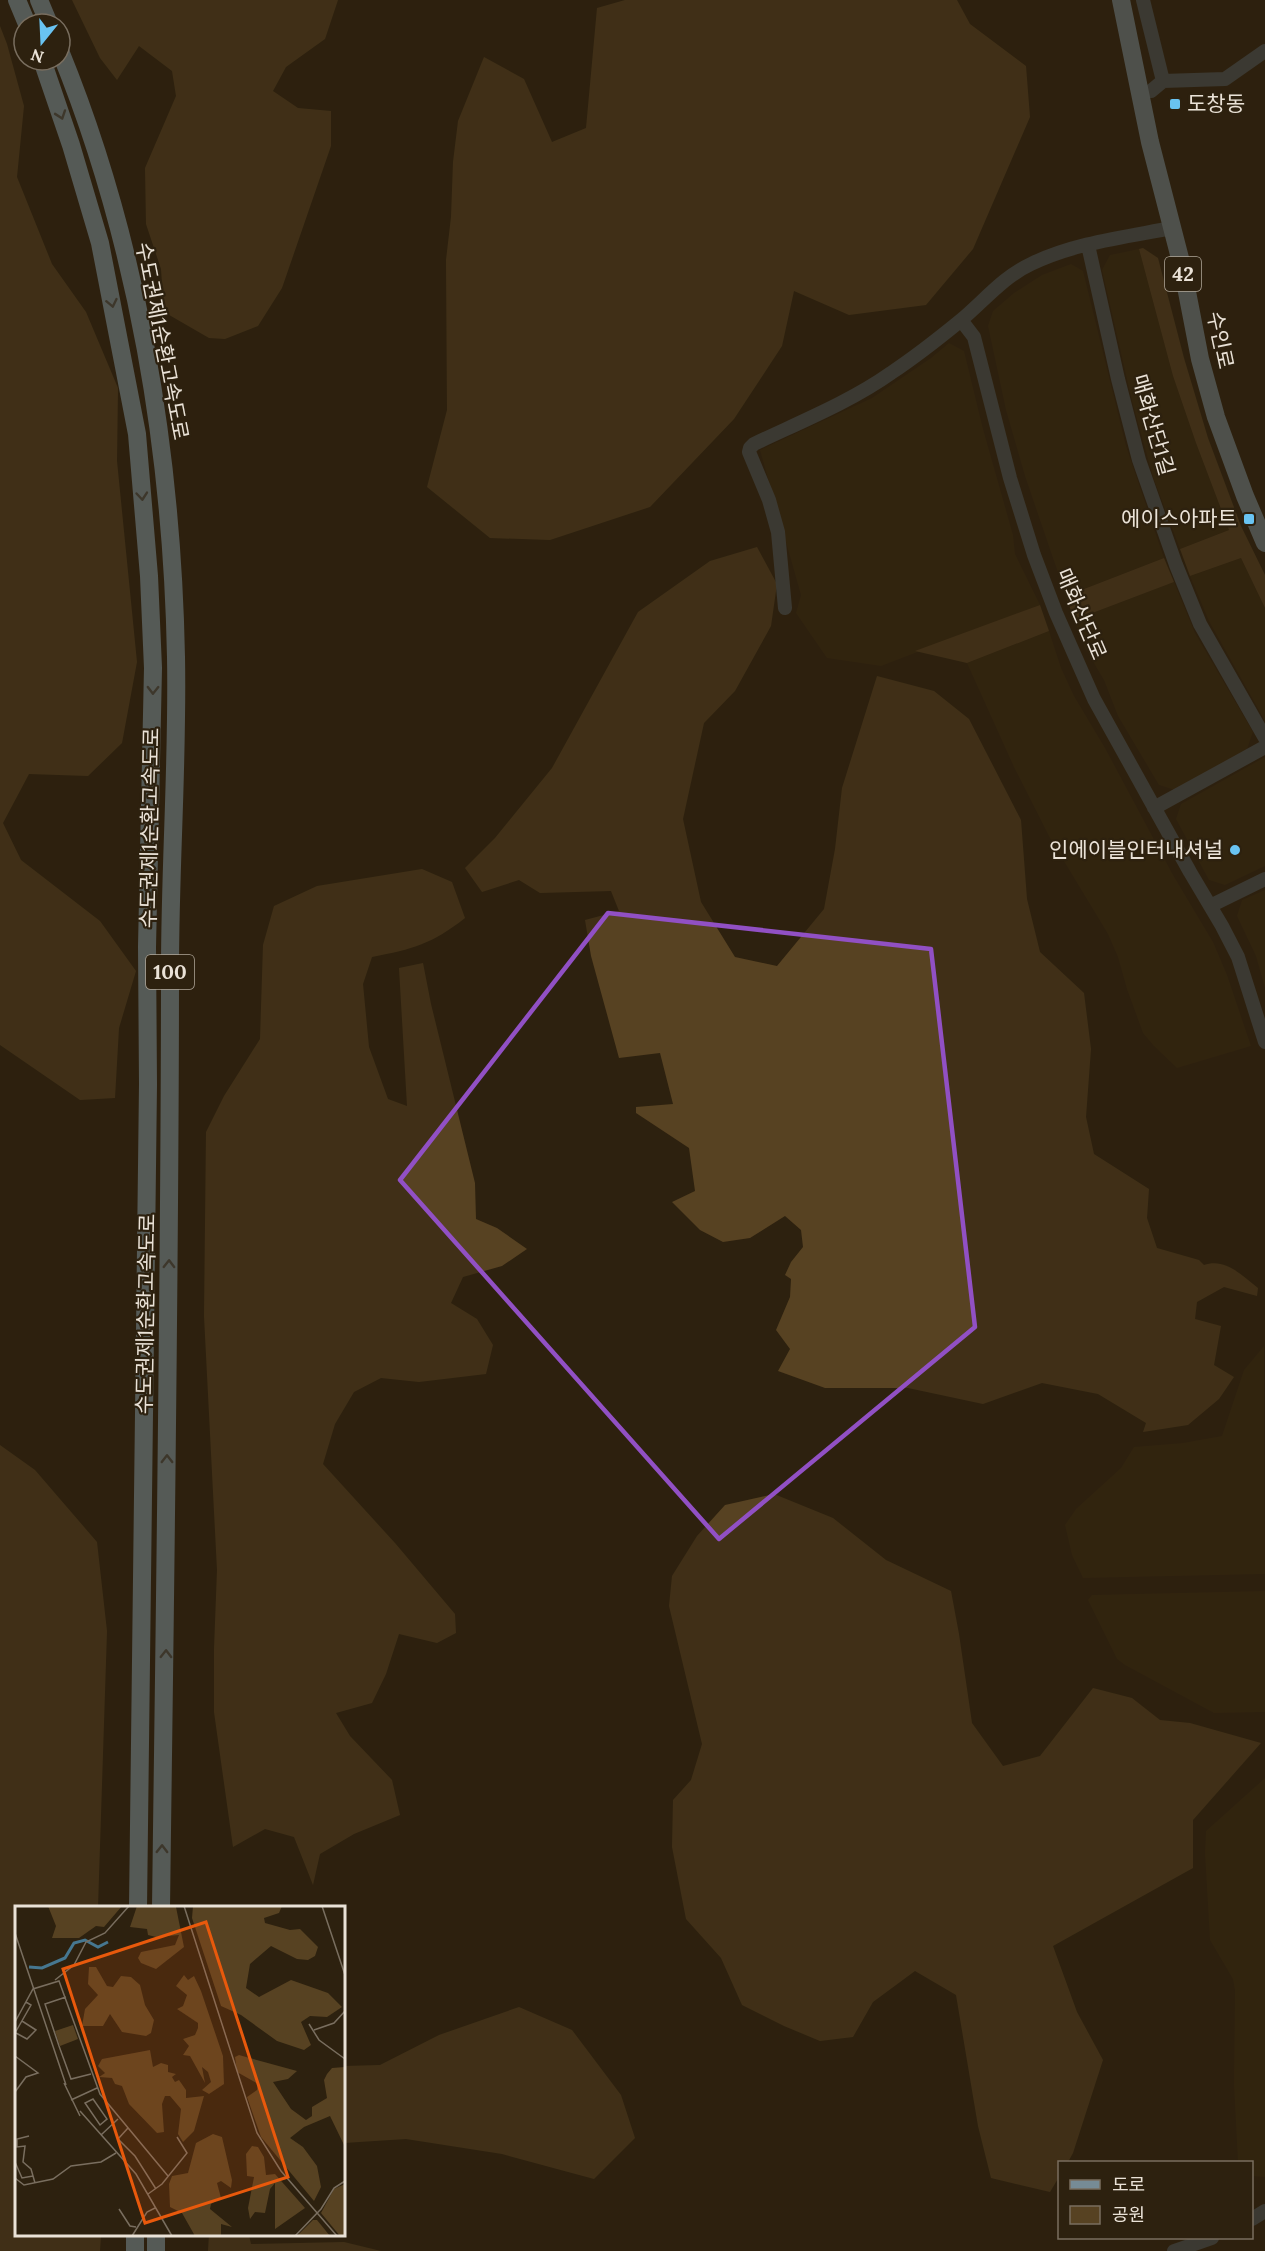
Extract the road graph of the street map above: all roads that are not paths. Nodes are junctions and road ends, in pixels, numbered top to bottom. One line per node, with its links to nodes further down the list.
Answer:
1 (1121, 0): 8 (main road, 수인로 / 42)
2 (1131, 0): 7 (main road, 수인로 / 42)
3 (1143, 0): 7 (street)
4 (1265, 51): 7 (street)
5 (46, 72): 20 (highway, 수도권제1순환고속도로 / 100, one-way to 20)
6 (68, 72): 21 (highway, 수도권제1순환고속도로 / 100, one-way to 6)
7 (1157, 86): 11 (main road, 수인로 / 42)
8 (1172, 228): 9 (street); 12 (main road, 수인로 / 42)
9 (1088, 245): 10 (street); 14 (street, 매화산단1길)
10 (961, 320): 13 (street); 16 (street, 매화산단로)
11 (1265, 512)
12 (1265, 543)
13 (785, 608)
14 (1265, 738)
15 (1265, 747): 16 (street)
16 (1154, 808): 18 (street, 매화산단로)
17 (1265, 879): 18 (street)
18 (1210, 906): 19 (street, 매화산단로)
19 (1264, 1035)
20 (138, 1906)
21 (161, 1906)
22 (1209, 2239): 23 (street)
23 (1174, 2251)

